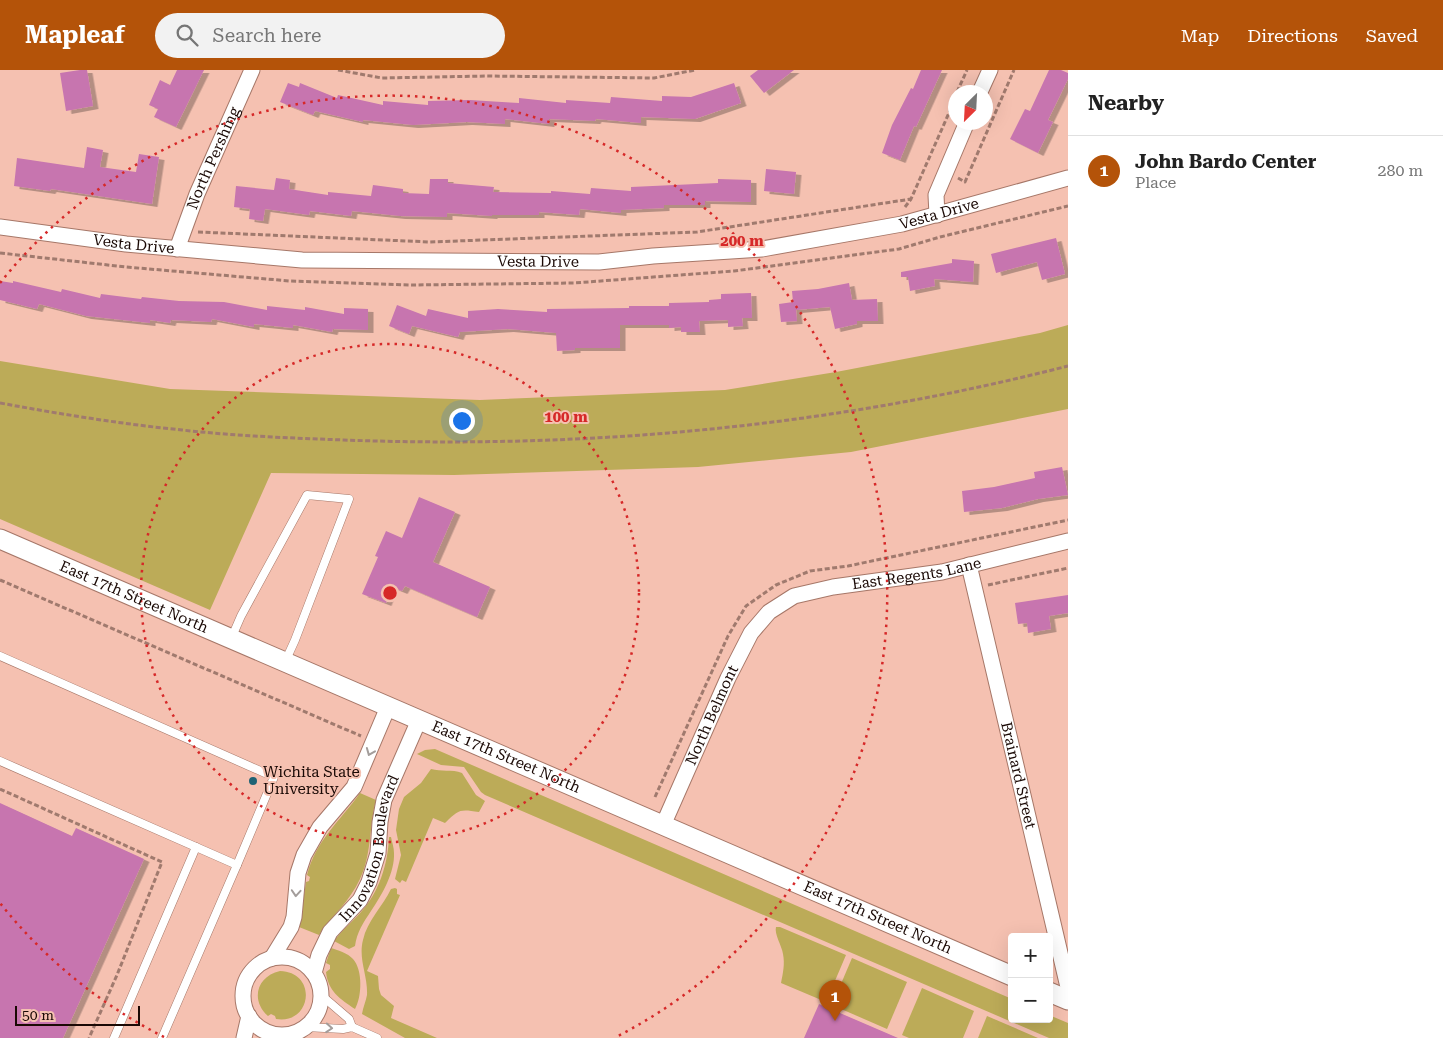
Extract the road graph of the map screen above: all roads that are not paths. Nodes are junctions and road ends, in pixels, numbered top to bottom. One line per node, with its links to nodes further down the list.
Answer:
1 (252, 70): 8 (street, North Pershing)
2 (990, 70): 3 (street)
3 (983, 85)
4 (964, 130): 6 (street)
5 (1068, 178): 6 (street, Vesta Drive)
6 (937, 215): 8 (street, Vesta Drive)
7 (0, 227): 8 (street, Vesta Drive)
8 (177, 249)
9 (0, 539): 13 (street, East 17th Street North)
10 (1068, 541): 11 (street, East Regents Lane)
11 (969, 565): 12 (street, East Regents Lane); 25 (street, Brainard Street)
12 (769, 612): 19 (street, North Belmont)
13 (231, 638): 15 (street, East 17th Street North); 15 (lane)
14 (0, 656): 21 (lane)
15 (284, 662): 16 (street, East 17th Street North)
16 (388, 707): 17 (street, East 17th Street North); 22 (street, one-way to 22)
17 (419, 720): 19 (street, East 17th Street North); 23 (street, Innovation Boulevard)
18 (0, 761): 20 (lane)
19 (664, 823): 24 (street, East 17th Street North)
20 (196, 847): 21 (lane); 33 (lane)
21 (237, 865): 34 (lane)
22 (272, 958): 23 (street); 29 (street)
23 (314, 973): 27 (street)
24 (1008, 974)
25 (1068, 987)
26 (1053, 994): 28 (street)
27 (321, 995): 30 (street); 31 (lane)
28 (1068, 1000)
29 (249, 1016): 32 (street); 35 (street)
30 (306, 1027): 31 (lane, one-way to 31); 32 (street)
31 (352, 1027): 36 (lane)
32 (286, 1036)
33 (114, 1038)
34 (162, 1038)
35 (244, 1038)
36 (377, 1038)

